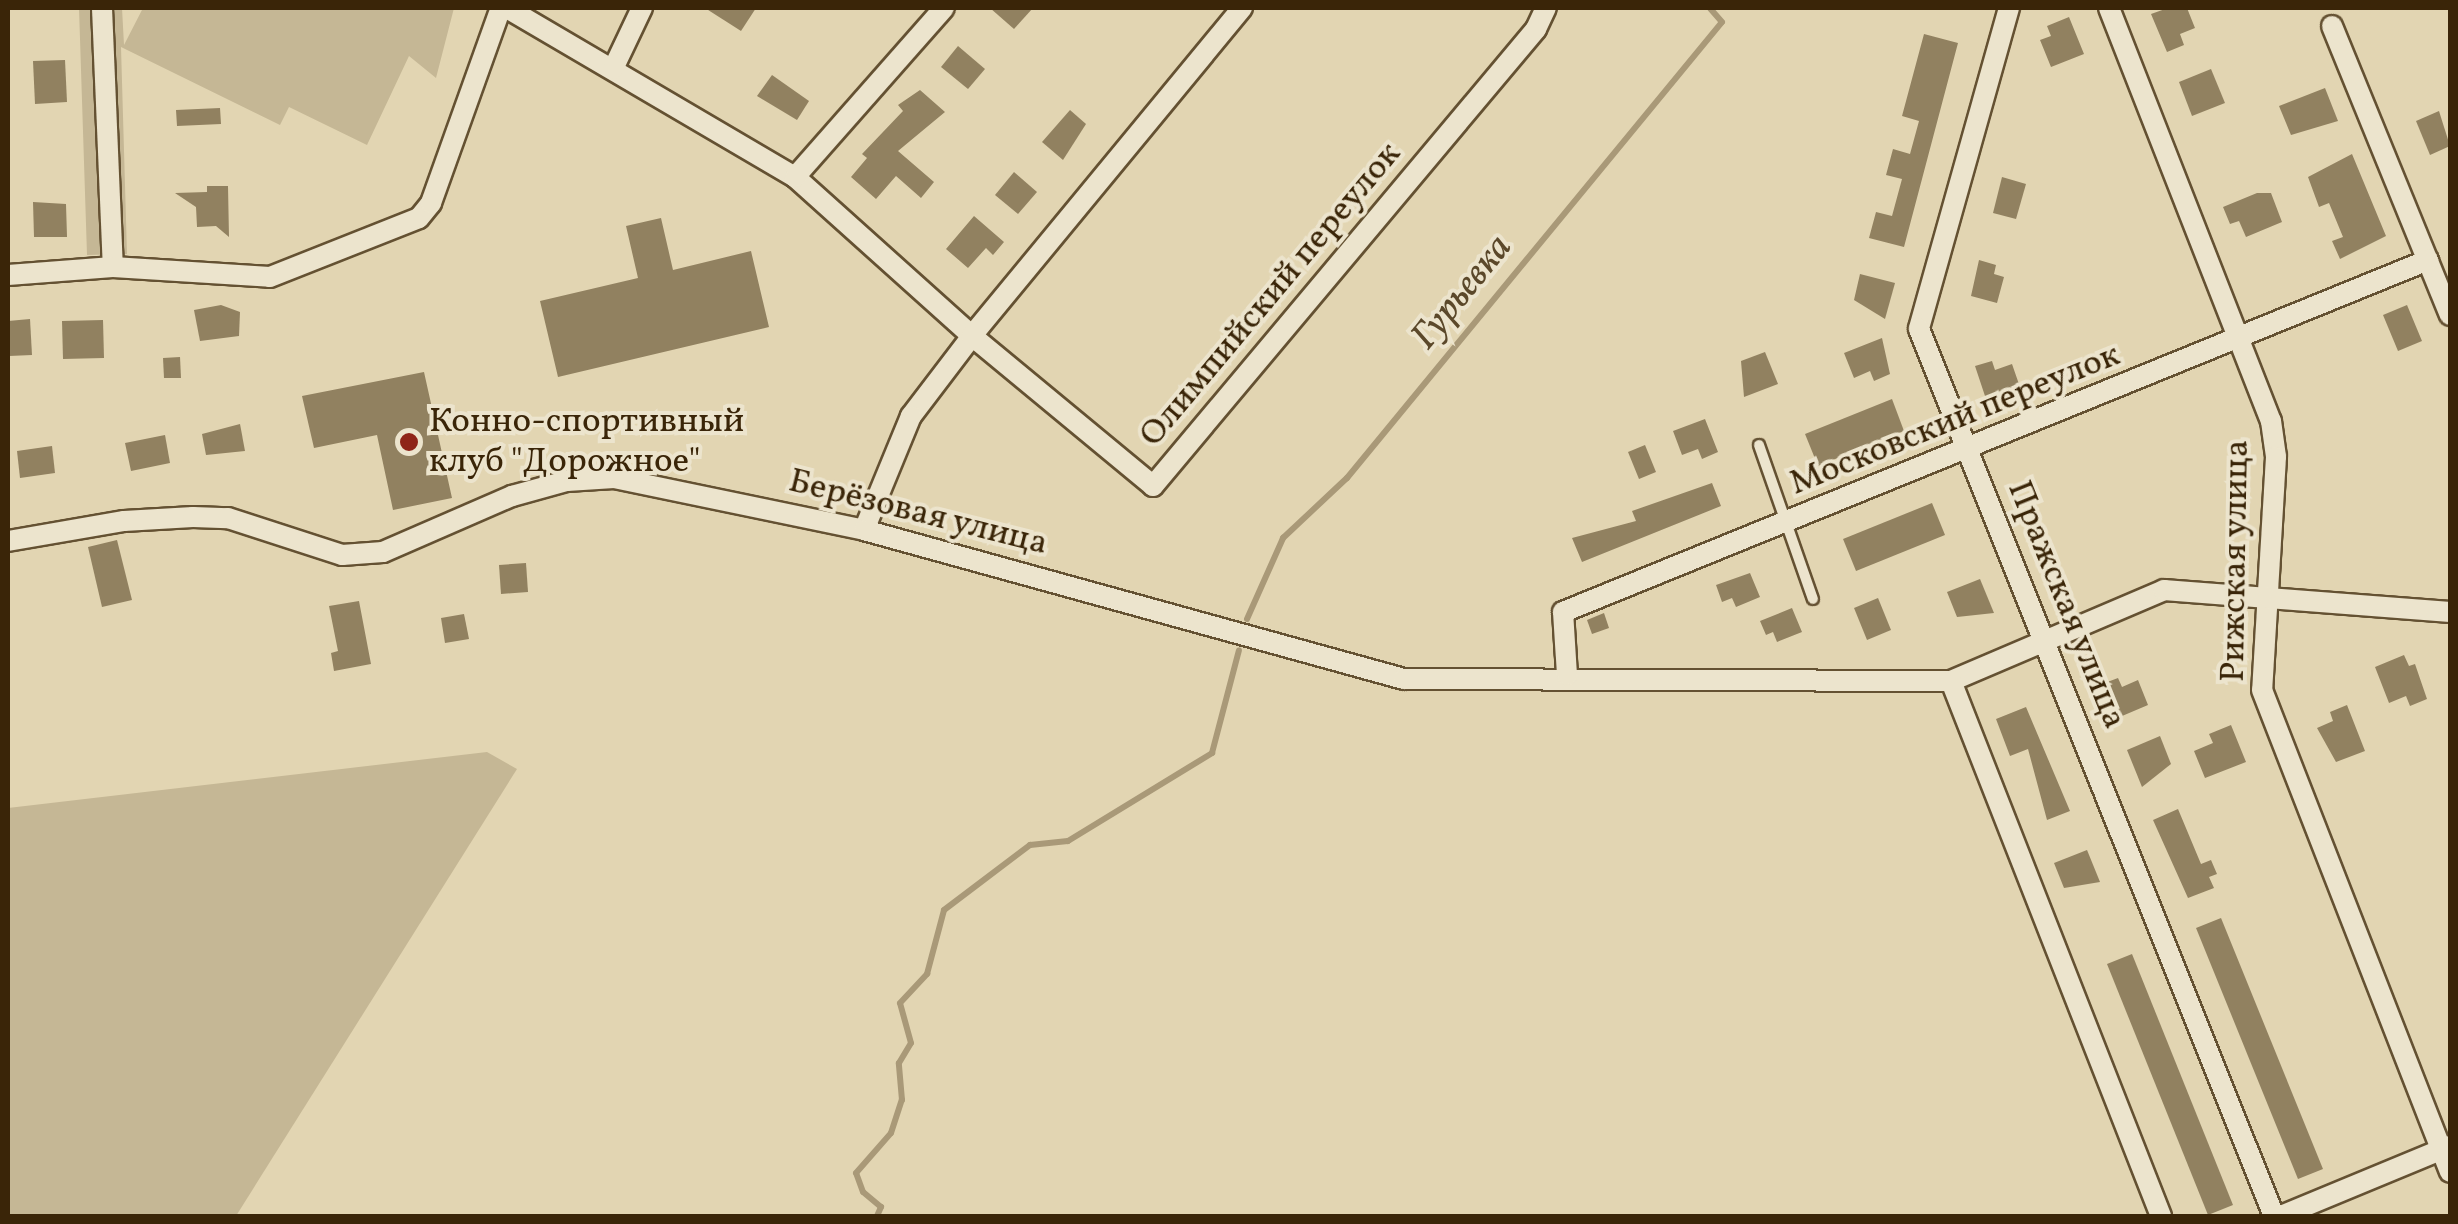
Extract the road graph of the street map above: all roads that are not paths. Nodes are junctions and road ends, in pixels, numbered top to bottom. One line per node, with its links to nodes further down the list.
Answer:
1 (102, 8): 13 (street)
2 (504, 8): 10 (street); 13 (street)
3 (642, 8): 10 (street)
4 (944, 8): 11 (street)
5 (1242, 8): 16 (street)
6 (1546, 8): 16 (street, Олимпийский переулок)
7 (2010, 8): 19 (street, Пражская улица)
8 (2110, 8): 17 (street, Рижская улица)
9 (2332, 26): 12 (street)
10 (614, 69): 11 (street)
11 (795, 177): 16 (street)
12 (2428, 260): 15 (street); 17 (street, Московский переулок)
13 (112, 266): 14 (street)
14 (8, 274)
15 (2450, 314)
16 (972, 336): 21 (street)
17 (2240, 341): 19 (street, Московский переулок); 23 (street, Рижская улица)
18 (1759, 446): 20 (lane)
19 (1970, 449): 20 (street, Московский переулок); 26 (street, Пражская улица)
20 (1786, 522): 24 (lane); 27 (street, Московский переулок)
21 (864, 530): 22 (street, Берёзовая улица); 27 (street, Берёзовая улица)
22 (8, 541)
23 (2267, 598): 25 (street); 26 (street); 29 (street, Рижская улица)
24 (1813, 599)
25 (2450, 612)
26 (2046, 640): 28 (street); 32 (street, Пражская улица)
27 (1567, 675): 28 (street, Берёзовая улица)
28 (1951, 681): 31 (street)
29 (2446, 1148): 30 (street, Рижская улица); 32 (street)
30 (2450, 1172)
31 (2161, 1216)
32 (2277, 1216)

